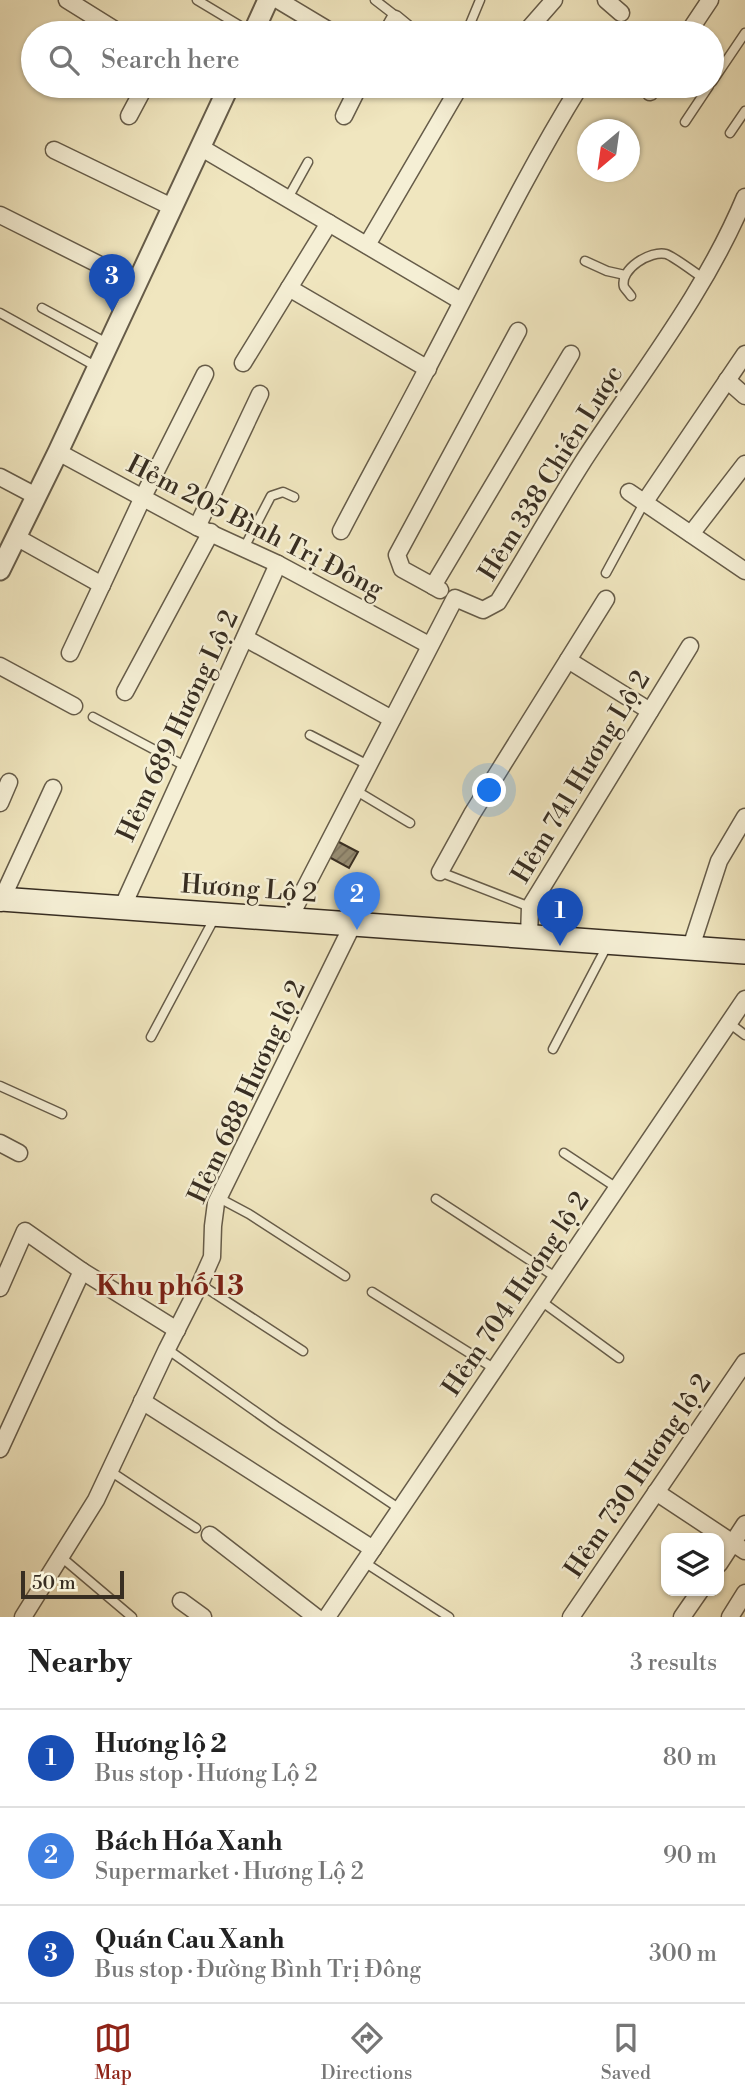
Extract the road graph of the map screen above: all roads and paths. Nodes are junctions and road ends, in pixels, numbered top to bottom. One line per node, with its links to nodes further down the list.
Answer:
1 (67, 0): 11 (street)
2 (197, 0): 12 (lane)
3 (268, 0): 13 (street)
4 (278, 0): 14 (street)
5 (375, 0): 15 (lane)
6 (480, 0): 16 (lane)
7 (554, 0): 17 (street)
8 (606, 0): 10 (street)
9 (710, 0): 18 (street)
10 (621, 13)
11 (101, 21)
12 (232, 21)
13 (258, 21)
14 (313, 21)
15 (394, 21)
16 (471, 21)
17 (536, 21)
18 (696, 21)
19 (745, 33): 20 (lane)
20 (724, 64)
21 (139, 98): 28 (street)
22 (220, 98): 32 (street)
23 (353, 98): 29 (street)
24 (453, 98): 40 (street)
25 (573, 98): 47 (street)
26 (701, 98): 30 (lane)
27 (745, 111): 31 (lane)
28 (129, 116)
29 (344, 116)
30 (685, 122)
31 (730, 133)
32 (200, 147): 35 (street); 37 (street)
33 (54, 150): 37 (street)
34 (308, 162): 35 (lane)
35 (288, 198): 39 (street)
36 (744, 200): 43 (street, Hẻm 338 Chiến Lược)
37 (172, 207): 44 (street)
38 (0, 215): 44 (street)
39 (329, 223): 40 (street); 45 (street)
40 (367, 245): 47 (street)
41 (585, 261): 42 (lane)
42 (625, 275): 43 (lane); 46 (lane)
43 (703, 278): 80 (street, Hẻm 338 Chiến Lược)
44 (136, 283): 51 (street)
45 (289, 288): 54 (street); 56 (street)
46 (631, 296)
47 (461, 301): 56 (street)
48 (42, 308): 51 (lane)
49 (0, 313): 55 (lane)
50 (517, 331): 79 (street)
51 (108, 344): 55 (street)
52 (571, 354): 79 (street)
53 (745, 354): 58 (street)
54 (243, 363)
55 (97, 366): 61 (street)
56 (428, 369): 70 (street)
57 (205, 374): 66 (street)
58 (727, 380): 60 (street); 68 (street)
59 (260, 394): 69 (street)
60 (745, 396)
61 (58, 452): 65 (street); 66 (street, Hẻm 205 Bình Trị Đông)
62 (745, 464): 71 (street)
63 (0, 477): 65 (street)
64 (629, 492): 68 (street)
65 (36, 496): 72 (street)
66 (143, 497): 69 (street, Hẻm 205 Bình Trị Đông); 78 (street)
67 (294, 497): 73 (lane)
68 (644, 503): 71 (street); 77 (lane)
69 (204, 530): 73 (street, Hẻm 205 Bình Trị Đông); 88 (street)
70 (341, 530)
71 (691, 534): 76 (street)
72 (16, 537): 75 (street); 78 (street)
73 (243, 548): 74 (street, Hẻm 205 Bình Trị Đông)
74 (278, 564): 82 (street, Hẻm 689 Hương Lộ 2); 83 (street, Hẻm 205 Bình Trị Đông)
75 (0, 570)
76 (745, 571)
77 (606, 573)
78 (102, 585): 85 (street)
79 (433, 586): 80 (street)
80 (455, 598): 83 (street, Hẻm 338 Chiến Lược)
81 (606, 599): 86 (street)
82 (245, 638): 92 (street); 95 (street, Hẻm 689 Hương Lộ 2)
83 (429, 645): 92 (street, Hẻm 338 Chiến Lược)
84 (690, 646): 90 (street, Hẻm 741 Hương Lộ 2)
85 (70, 653)
86 (568, 660): 90 (street); 102 (street)
87 (0, 666): 89 (street)
88 (125, 692)
89 (74, 706)
90 (650, 711): 104 (street, Hẻm 741 Hương Lộ 2)
91 (93, 716): 95 (lane)
92 (392, 719): 94 (street, Hẻm 338 Chiến Lược)
93 (310, 735): 94 (lane)
94 (368, 765): 98 (street, Hẻm 338 Chiến Lược)
95 (185, 766): 105 (street, Hẻm 689 Hương Lộ 2)
96 (9, 782): 99 (street)
97 (53, 788): 103 (street)
98 (355, 790): 101 (lane); 107 (street, Hẻm 338 Chiến Lược)
99 (0, 803)
100 (745, 817): 111 (street)
101 (410, 823)
102 (440, 872): 104 (lane)
103 (1, 901): 105 (main road, Hương Lộ 2)
104 (530, 906): 109 (street, Hẻm 741 Hương Lộ 2)
105 (122, 908): 106 (main road, Hương Lộ 2)
106 (216, 914): 107 (main road, Hương Lộ 2); 116 (lane)
107 (289, 919): 108 (main road, Hương Lộ 2)
108 (353, 924): 109 (main road, Hương Lộ 2); 124 (street, Hẻm 688 Hương lộ 2)
109 (529, 937): 110 (main road, Hương Lộ 2)
110 (609, 942): 111 (main road, Hương Lộ 2); 117 (lane)
111 (691, 947): 112 (main road, Hương Lộ 2)
112 (745, 952)
113 (745, 999): 114 (street, Hẻm 704 Hương lộ 2)
114 (729, 1023): 115 (lane); 123 (street, Hẻm 704 Hương lộ 2)
115 (745, 1035)
116 (151, 1037)
117 (553, 1049)
118 (0, 1086): 119 (lane)
119 (62, 1114)
120 (0, 1143): 121 (street)
121 (19, 1153)
122 (564, 1153): 123 (lane)
123 (617, 1188): 128 (street, Hẻm 704 Hương lộ 2)
124 (219, 1198): 127 (lane); 129 (street, Hẻm 688 Hương lộ 2)
125 (436, 1199): 128 (lane)
126 (82, 1271): 130 (street); 133 (street); 140 (street)
127 (345, 1276)
128 (557, 1278): 132 (street, Hẻm 704 Hương lộ 2)
129 (200, 1284): 133 (street, Hẻm 688 Hương lộ 2); 135 (lane)
130 (0, 1288)
131 (372, 1292): 138 (lane)
132 (541, 1301): 136 (lane); 138 (street, Hẻm 704 Hương lộ 2)
133 (177, 1330): 134 (street, Hẻm 688 Hương lộ 2)
134 (167, 1349): 139 (street, Hẻm 688 Hương lộ 2); 143 (lane)
135 (303, 1351)
136 (619, 1358)
137 (745, 1362): 142 (street, Hẻm 730 Hương lộ 2)
138 (495, 1369): 143 (street, Hẻm 704 Hương lộ 2)
139 (142, 1401): 141 (street, Hẻm 688 Hương lộ 2); 147 (street)
140 (0, 1449)
141 (110, 1471): 145 (lane); 148 (street, Hẻm 688 Hương lộ 2)
142 (656, 1492): 146 (street); 159 (street, Hẻm 730 Hương lộ 2)
143 (400, 1509): 147 (street, Hẻm 704 Hương lộ 2)
144 (745, 1524): 146 (street)
145 (203, 1531): 156 (street)
146 (739, 1547): 149 (street)
147 (369, 1555): 157 (street, Hẻm 704 Hương lộ 2); 158 (lane)
148 (60, 1556): 153 (street, Hẻm 688 Hương lộ 2); 154 (lane)
149 (724, 1560)
150 (745, 1593): 161 (street)
151 (697, 1596): 160 (street)
152 (181, 1601): 155 (street)
153 (23, 1617)
154 (132, 1617)
155 (202, 1617)
156 (316, 1617)
157 (327, 1617)
158 (449, 1617)
159 (571, 1617)
160 (682, 1617)
161 (730, 1617)

